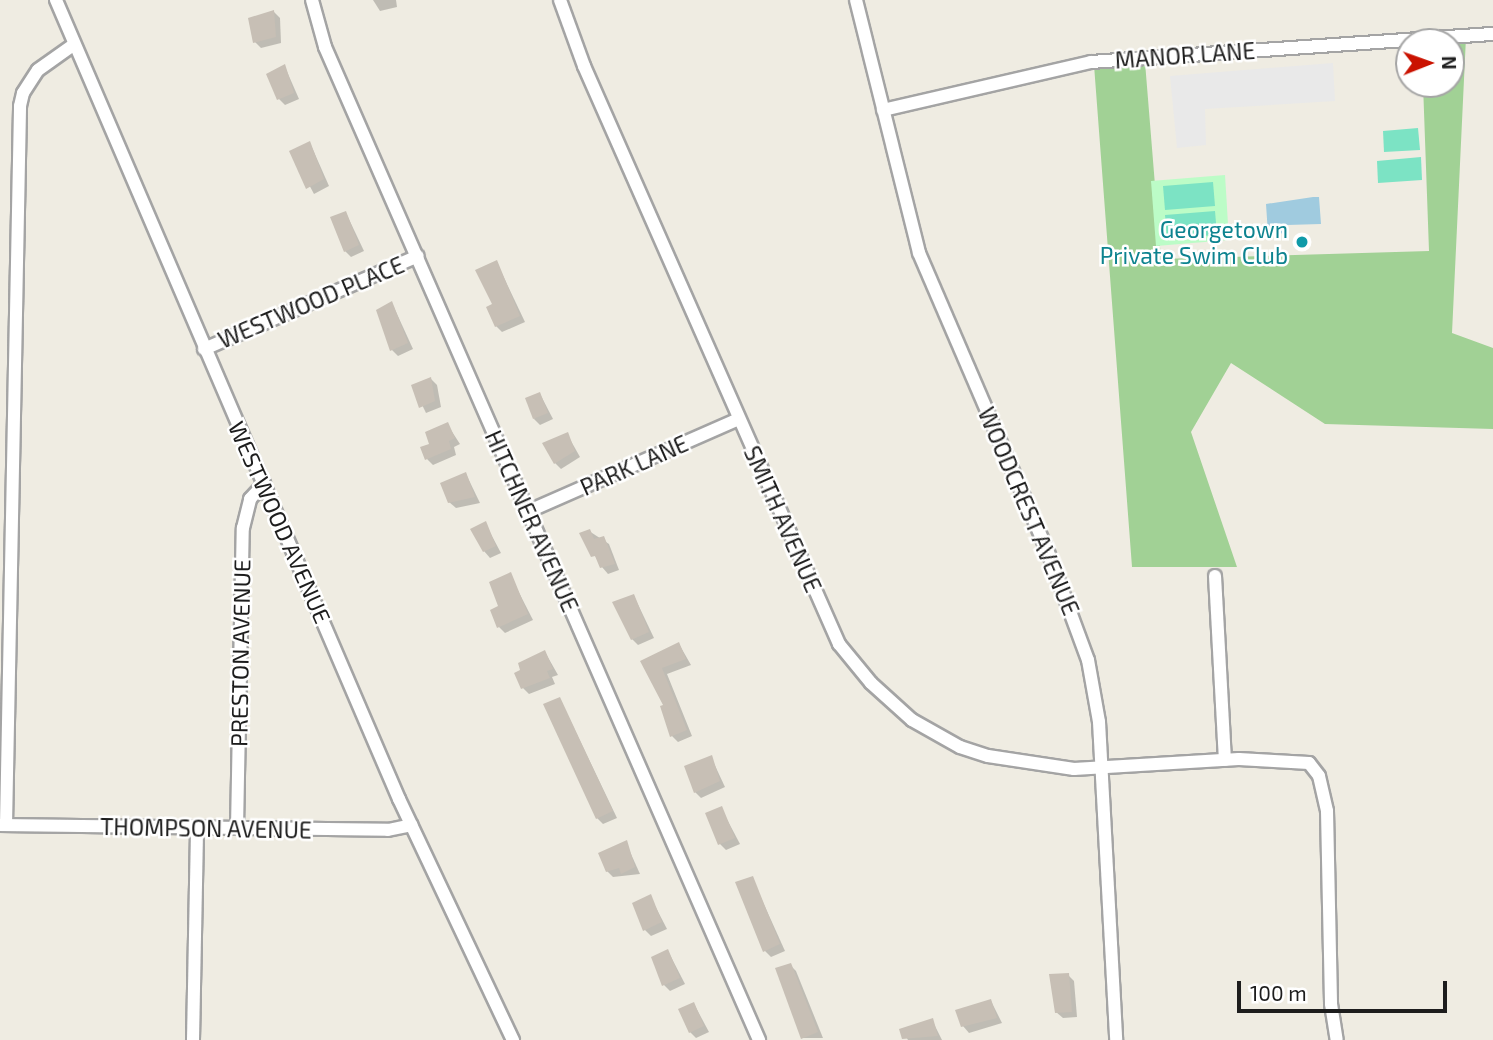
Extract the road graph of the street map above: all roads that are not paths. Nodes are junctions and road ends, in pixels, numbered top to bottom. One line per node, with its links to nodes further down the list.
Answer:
1 (56, 0): 6 (street, WESTWOOD AVENUE)
2 (312, 0): 8 (street, HITCHNER AVENUE)
3 (560, 0): 11 (street, SMITH AVENUE)
4 (856, 0): 7 (street, WOODCREST AVENUE)
5 (1493, 34): 7 (street, MANOR LANE)
6 (74, 45): 9 (street, WESTWOOD AVENUE); 10 (street)
7 (883, 110): 16 (street, WOODCREST AVENUE)
8 (418, 256): 9 (street, WESTWOOD PLACE); 13 (street, HITCHNER AVENUE)
9 (204, 349): 12 (street, WESTWOOD AVENUE)
10 (6, 404): 17 (street)
11 (739, 419): 13 (street, PARK LANE); 16 (street, SMITH AVENUE)
12 (264, 484): 18 (street, WESTWOOD AVENUE); 20 (street, PRESTON AVENUE)
13 (529, 511): 23 (street, HITCHNER AVENUE)
14 (1214, 576): 15 (street)
15 (1225, 760): 16 (street, SMITH AVENUE); 25 (street, SMITH AVENUE)
16 (1102, 768): 24 (street, WOODCREST AVENUE)
17 (3, 825): 19 (street, THOMPSON AVENUE)
18 (411, 825): 20 (street, THOMPSON AVENUE); 22 (street, WESTWOOD AVENUE)
19 (197, 828): 20 (street, THOMPSON AVENUE); 21 (street)
20 (237, 828)
21 (193, 1040)
22 (513, 1040)
23 (759, 1040)
24 (1116, 1040)
25 (1337, 1040)

